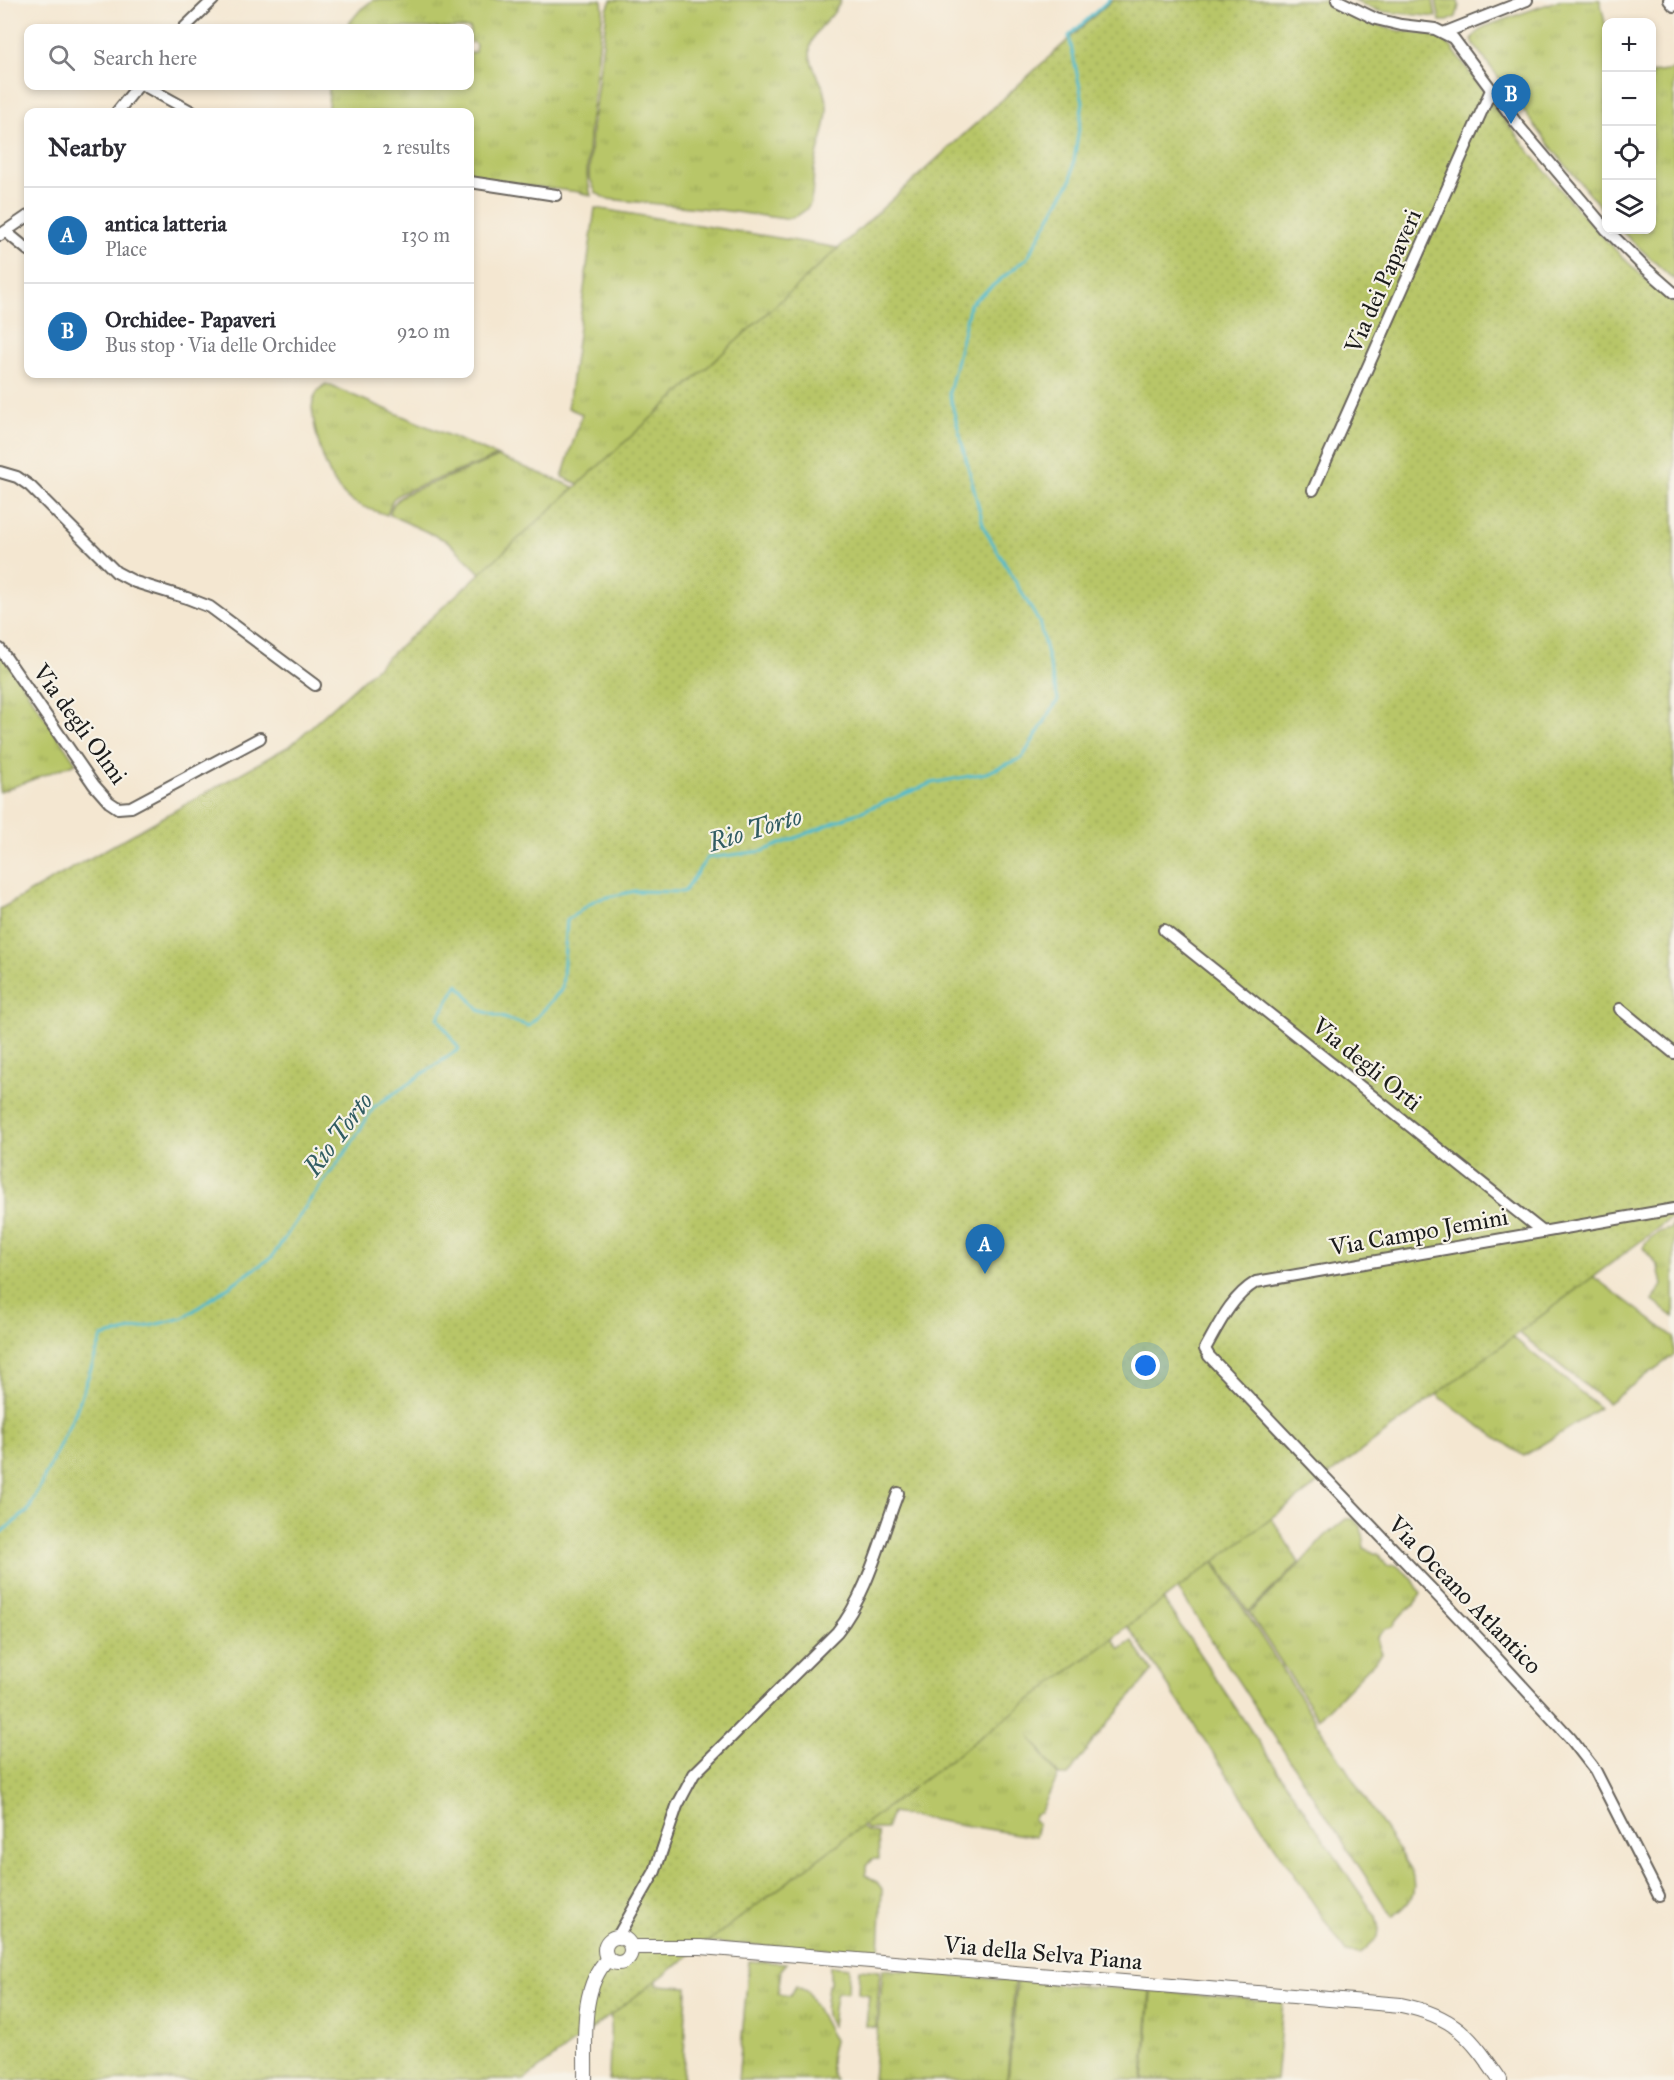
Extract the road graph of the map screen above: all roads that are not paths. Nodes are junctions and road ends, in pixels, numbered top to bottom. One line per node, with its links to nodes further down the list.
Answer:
1 (213, 0): 6 (street)
2 (1337, 0): 7 (street)
3 (1527, 0): 7 (street)
4 (1669, 0): 5 (street)
5 (1674, 6)
6 (188, 24)
7 (1446, 32): 10 (street)
8 (135, 90): 11 (street)
9 (152, 90): 12 (street)
10 (1491, 90): 16 (street); 22 (street, Via dei Papaveri)
11 (120, 108)
12 (185, 108)
13 (474, 183): 14 (street)
14 (556, 195)
15 (24, 219): 17 (street)
16 (1602, 223)
17 (3, 233): 19 (street)
18 (1612, 234): 20 (street)
19 (24, 247)
20 (1674, 293)
21 (0, 472): 24 (street)
22 (1313, 490)
23 (0, 650): 25 (street, Via degli Olmi)
24 (315, 685)
25 (261, 738)
26 (1164, 930): 30 (street, Via degli Orti)
27 (1620, 1009): 28 (street)
28 (1674, 1053)
29 (1674, 1209): 30 (street, Via Campo Jemini)
30 (1543, 1232): 31 (street, Via Campo Jemini)
31 (1205, 1349): 33 (street, Via Oceano Atlantico)
32 (898, 1492): 34 (street)
33 (1659, 1896)
34 (618, 1936): 35 (street); 36 (street)
35 (632, 1947): 36 (street); 38 (street, Via della Selva Piana)
36 (608, 1959): 37 (street)
37 (585, 2080)
38 (1500, 2080)

